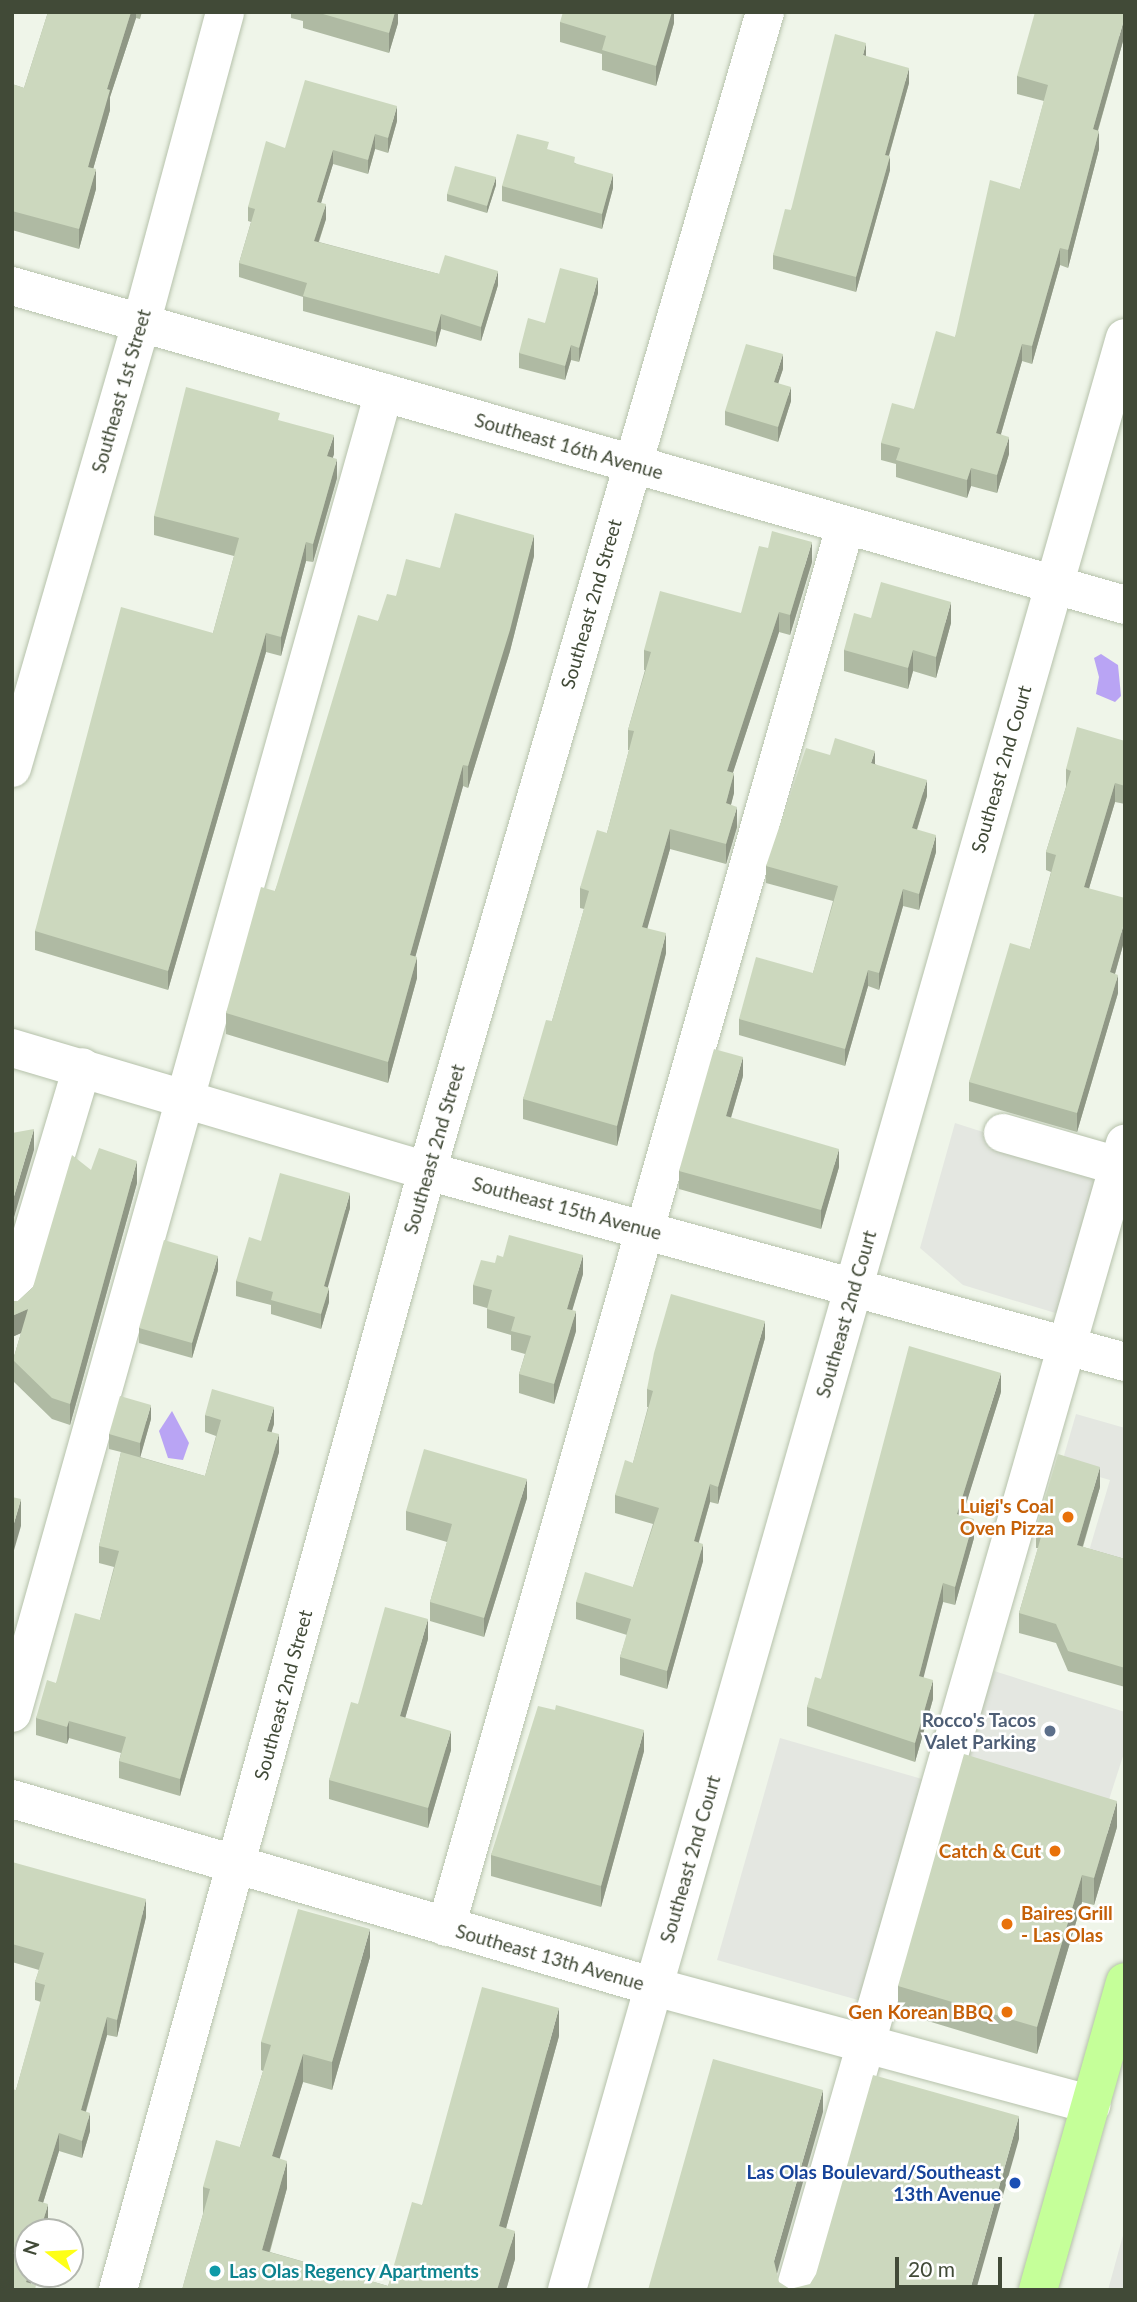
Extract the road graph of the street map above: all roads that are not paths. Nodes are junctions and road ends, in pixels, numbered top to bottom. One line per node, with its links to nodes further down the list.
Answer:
1 (225, 12): 4 (street, Southeast 1st Street)
2 (765, 12): 7 (street, Southeast 2nd Street)
3 (12, 286): 4 (street, Southeast 16th Avenue)
4 (141, 324): 6 (street, Southeast 16th Avenue); 11 (street, Southeast 1st Street)
5 (1125, 338): 9 (street, Southeast 2nd Court)
6 (384, 391): 7 (street, Southeast 16th Avenue); 14 (street)
7 (631, 464): 8 (street, Southeast 16th Avenue); 17 (street, Southeast 2nd Street)
8 (845, 527): 9 (street, Southeast 16th Avenue); 18 (street)
9 (1053, 586): 10 (street, Southeast 16th Avenue); 19 (street, Southeast 2nd Court)
10 (1125, 606)
11 (12, 768)
12 (12, 1048): 13 (street, Southeast 15th Avenue)
13 (82, 1067): 14 (street, Southeast 15th Avenue); 20 (street)
14 (185, 1098): 17 (street, Southeast 15th Avenue); 23 (street)
15 (1003, 1133): 16 (street)
16 (1122, 1155): 21 (street)
17 (427, 1171): 18 (street, Southeast 15th Avenue); 25 (street, Southeast 2nd Street)
18 (644, 1229): 19 (street, Southeast 15th Avenue); 26 (street)
19 (854, 1287): 21 (street, Southeast 15th Avenue); 28 (street, Southeast 2nd Court)
20 (12, 1301)
21 (1068, 1345): 22 (street, Southeast 15th Avenue); 29 (street)
22 (1125, 1362)
23 (12, 1713)
24 (12, 1799): 25 (street, Southeast 13th Avenue)
25 (237, 1863): 26 (street, Southeast 13th Avenue); 31 (street, Southeast 2nd Street)
26 (446, 1927): 28 (street, Southeast 13th Avenue)
27 (1125, 1982): 30 (main road)
28 (654, 1987): 29 (street, Southeast 13th Avenue); 32 (street, Southeast 2nd Court)
29 (865, 2042): 30 (street, Southeast 13th Avenue); 33 (street)
30 (1091, 2105): 34 (main road)
31 (118, 2290)
32 (567, 2290)
33 (795, 2290)
34 (1038, 2290)

